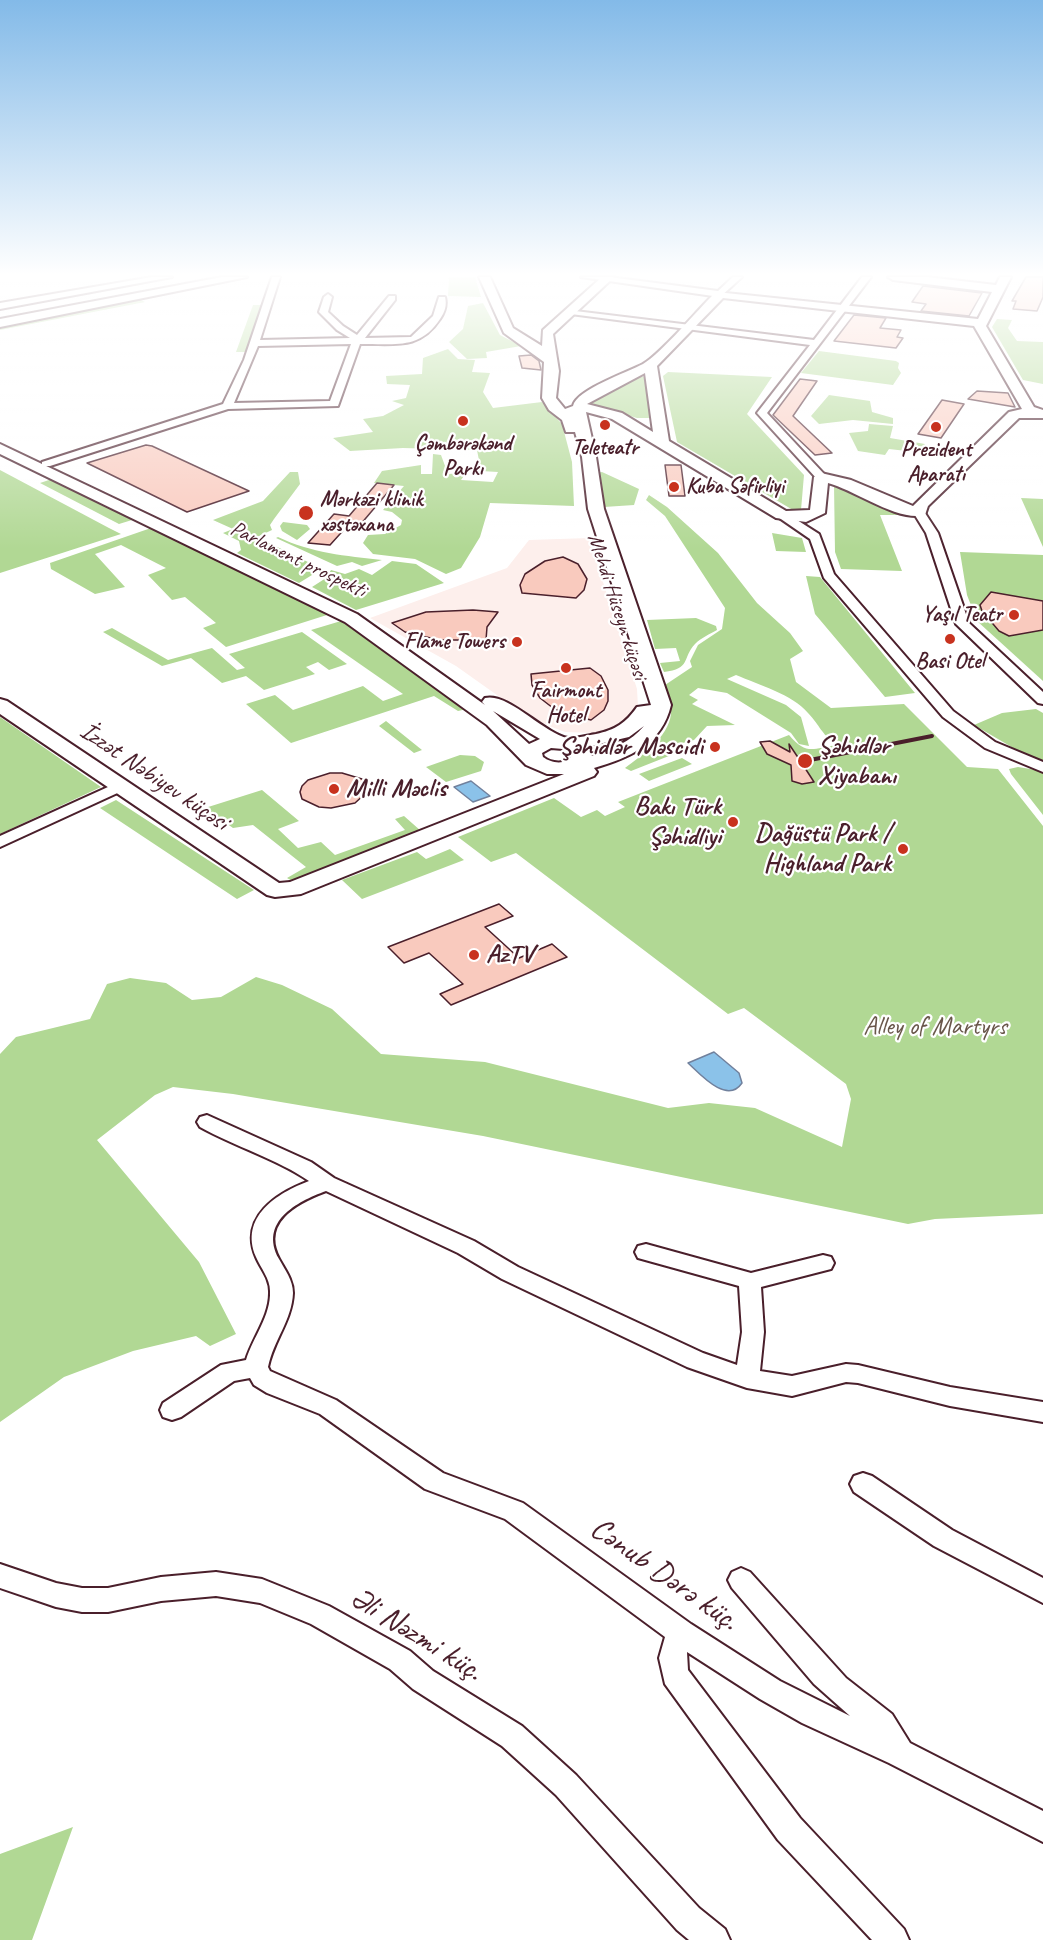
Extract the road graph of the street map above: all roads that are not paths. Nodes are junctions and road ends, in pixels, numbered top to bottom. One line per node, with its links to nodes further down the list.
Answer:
1 (244, 368): 10 (street)
2 (348, 368): 10 (street)
3 (551, 368): 9 (main road)
4 (645, 368): 8 (main road)
5 (650, 368): 14 (main road)
6 (796, 368): 17 (street)
7 (1004, 368): 11 (main road)
8 (599, 390): 9 (main road); 12 (main road)
9 (549, 392): 12 (main road)
10 (227, 406): 16 (street)
11 (1039, 413): 18 (main road)
12 (575, 417): 14 (main road); 22 (main road, Mehdi Hüseyn küçəsi); 22 (main road, Mehdi Hüseyn küçəsi)
13 (0, 441): 16 (main road, Parlament prospekti)
14 (662, 443): 19 (main road)
15 (0, 447): 23 (main road, Parlament prospekti)
16 (46, 464): 22 (main road, Parlament prospekti)
17 (821, 477): 18 (main road); 19 (main road)
18 (919, 512): 20 (street)
19 (782, 515): 24 (street)
20 (1043, 700)
21 (0, 705): 25 (main road, İzzət Nəbiyev küçəsi)
22 (570, 760): 23 (main road); 26 (main road, Mehdi Hüseyn küçəsi)
23 (535, 762): 26 (main road)
24 (1036, 764)
25 (119, 787): 27 (street); 28 (main road, İzzət Nəbiyev küçəsi)
26 (526, 797): 28 (main road, Mehdi Hüseyn küçəsi)
27 (0, 842)
28 (280, 891)
29 (207, 1122): 30 (street)
30 (327, 1183): 34 (street); 35 (street)
31 (646, 1252): 33 (street)
32 (823, 1263): 33 (street)
33 (751, 1281): 35 (street)
34 (256, 1368): 36 (street); 42 (street, Cənub Dərə küç.)
35 (747, 1378): 37 (street)
36 (172, 1410)
37 (1043, 1412)
38 (863, 1484): 41 (street)
39 (0, 1576): 46 (street, Əli Nəzmi küç.)
40 (741, 1580): 43 (street)
41 (1043, 1591)
42 (681, 1633): 43 (street, Cənub Dərə küç.); 45 (street)
43 (899, 1753): 44 (street, Cənub Dərə küç.)
44 (1043, 1827)
45 (894, 1939)
46 (714, 1940)

